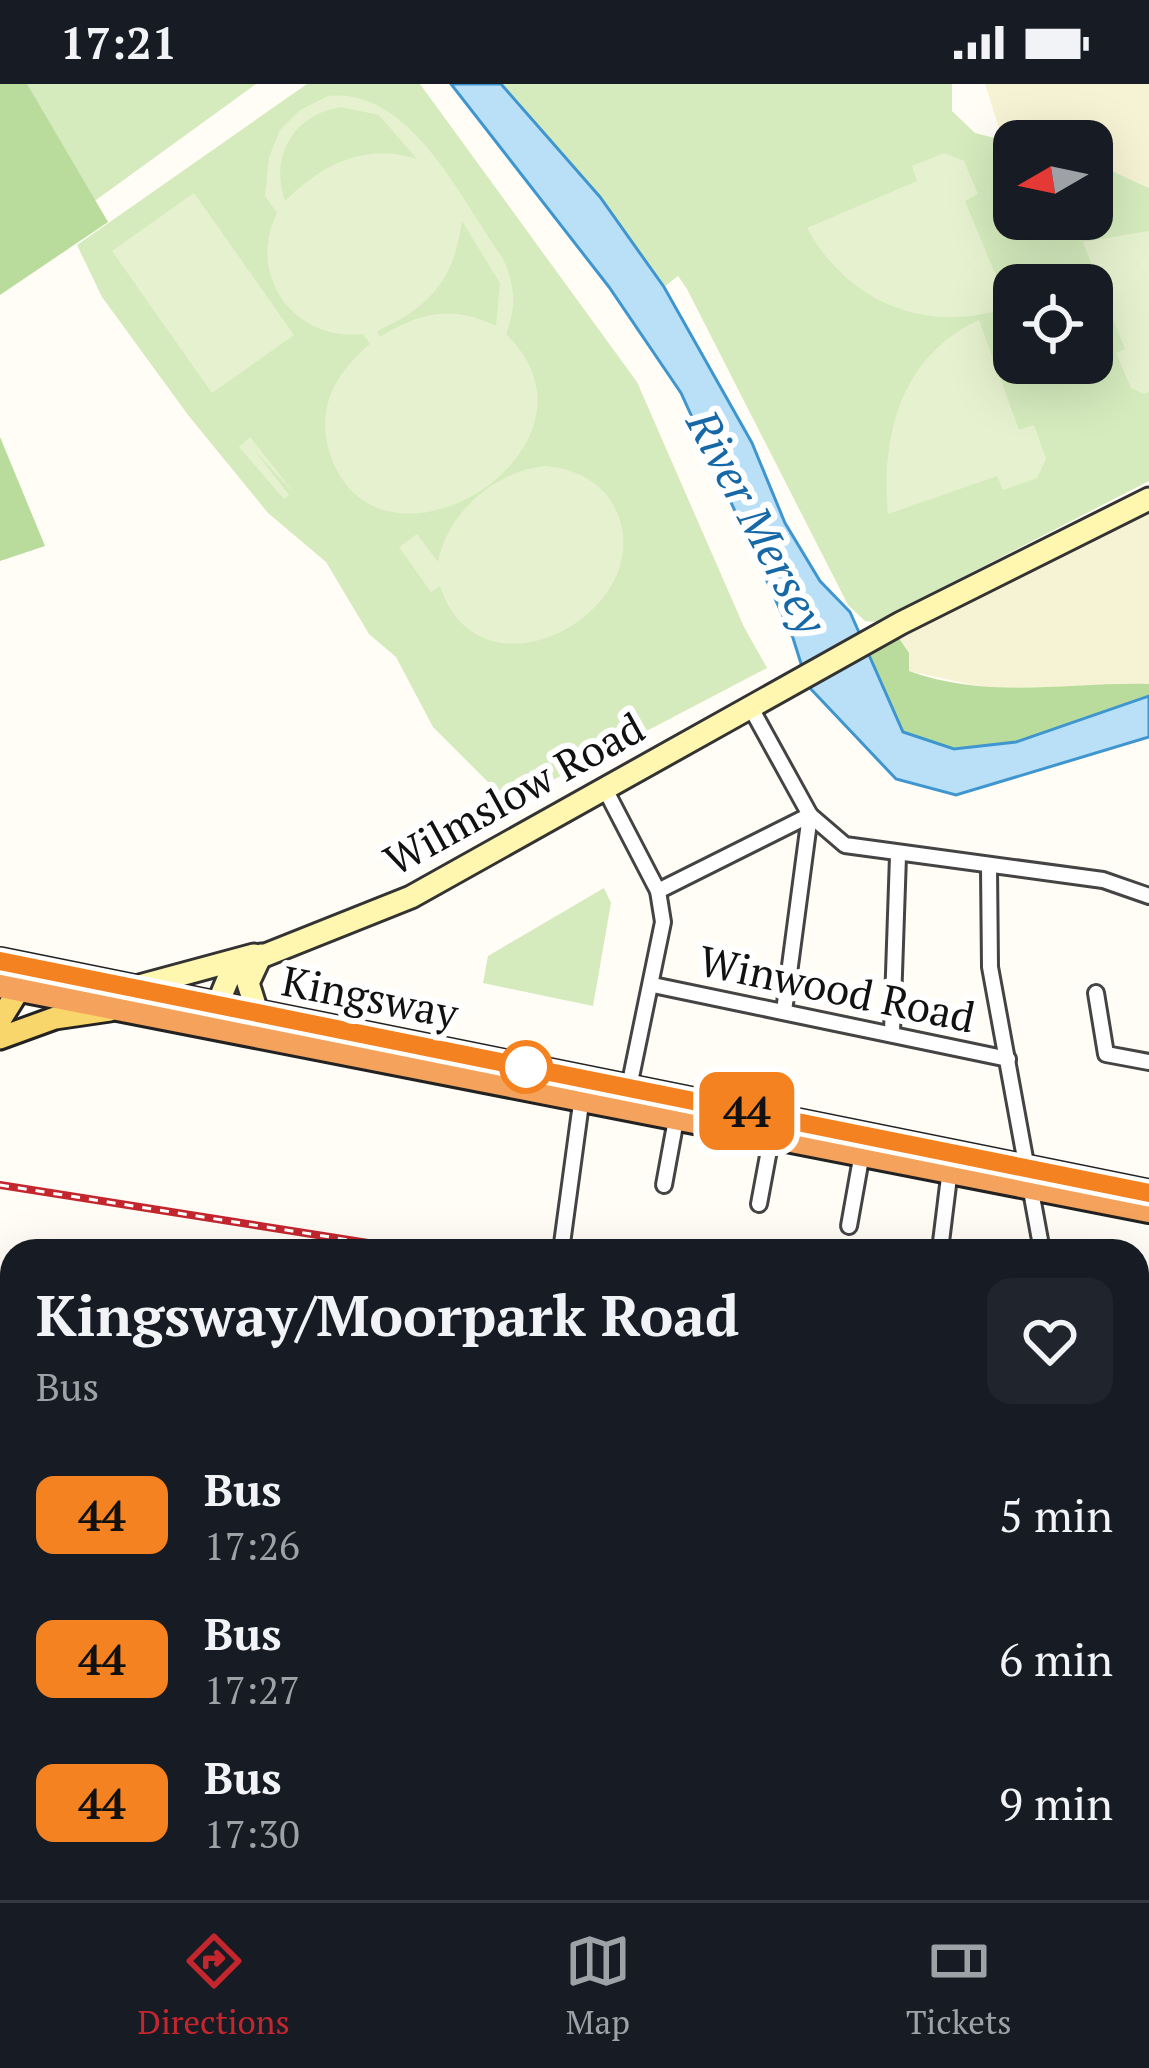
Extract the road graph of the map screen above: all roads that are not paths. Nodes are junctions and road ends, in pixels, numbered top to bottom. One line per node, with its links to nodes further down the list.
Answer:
1 (1149, 499): 2 (main road, Wilmslow Road)
2 (751, 708): 3 (main road, Wilmslow Road); 4 (street)
3 (605, 789): 7 (street); 9 (main road, Wilmslow Road)
4 (810, 815): 5 (street); 7 (street); 16 (street)
5 (898, 856): 6 (street); 20 (street)
6 (989, 868): 8 (street); 22 (street)
7 (658, 891): 12 (street)
8 (1149, 896)
9 (261, 955): 13 (main road, Wilmslow Road); 17 (main road); 18 (main road, Wilmslow Road)
10 (0, 961): 11 (highway, Kingsway)
11 (18, 981): 13 (highway, Kingsway); 15 (highway, Kingsway); 19 (main road)
12 (653, 985): 16 (street, Winwood Road); 24 (street)
13 (132, 988): 18 (highway, Kingsway)
14 (1096, 993): 23 (street)
15 (116, 1009): 18 (highway, Kingsway); 21 (main road)
16 (784, 1011): 20 (street, Winwood Road)
17 (258, 1015): 18 (highway, Kingsway); 24 (highway, Kingsway)
18 (212, 1017): 25 (highway, Kingsway)
19 (0, 1019)
20 (892, 1032): 22 (street, Winwood Road)
21 (0, 1039)
22 (1008, 1059): 30 (street)
23 (1149, 1062)
24 (629, 1087): 30 (highway, Kingsway)
25 (582, 1096): 26 (highway, Kingsway); 36 (street)
26 (676, 1114): 27 (highway, Kingsway); 31 (street)
27 (772, 1134): 28 (highway, Kingsway); 33 (street)
28 (862, 1154): 29 (highway, Kingsway); 35 (street)
29 (950, 1169): 30 (highway, Kingsway); 37 (street)
30 (1032, 1178): 32 (highway, Kingsway); 34 (highway, Kingsway); 38 (street)
31 (664, 1185)
32 (1149, 1193)
33 (759, 1204)
34 (1149, 1210)
35 (849, 1226)
36 (563, 1239)
37 (941, 1239)
38 (1040, 1239)

